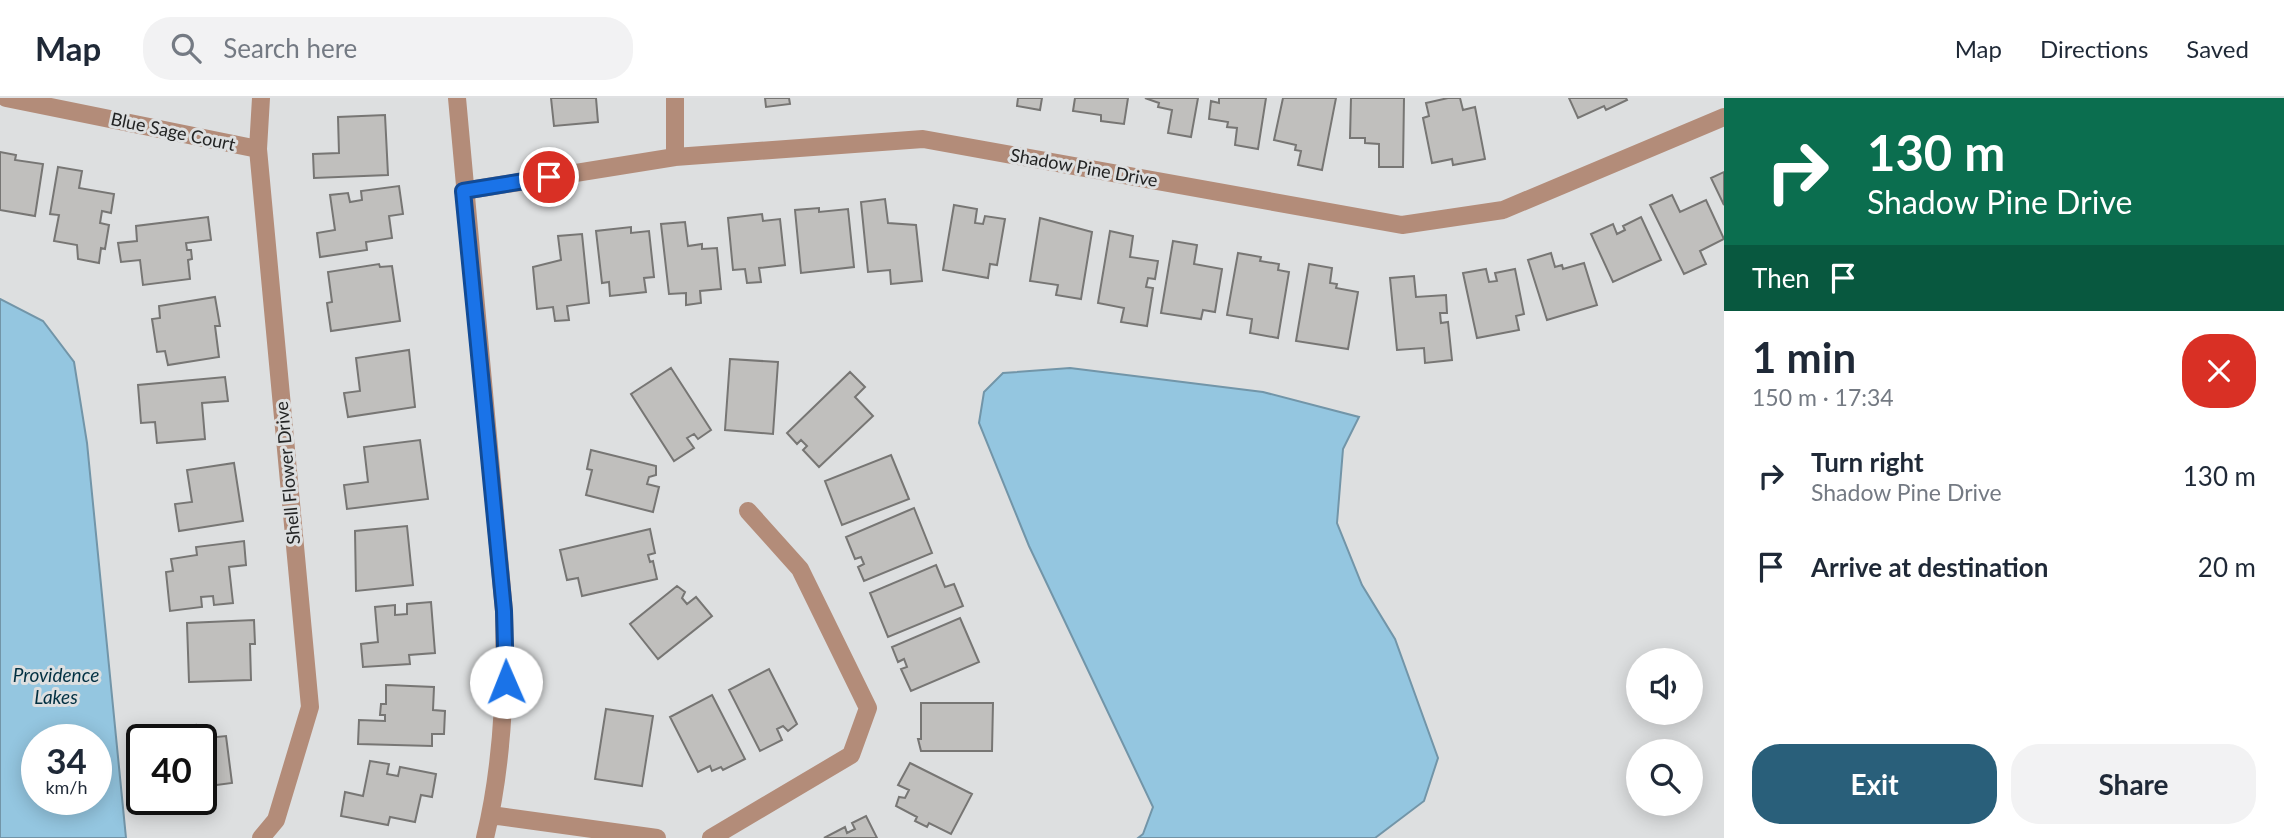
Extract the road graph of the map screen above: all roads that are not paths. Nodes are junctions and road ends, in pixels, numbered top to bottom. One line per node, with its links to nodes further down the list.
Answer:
1 (6, 98): 6 (street, Blue Sage Court)
2 (261, 98): 6 (street, Shell Flower Drive)
3 (457, 98): 8 (street)
4 (675, 98): 7 (street)
5 (1724, 117): 7 (street, Shadow Pine Drive)
6 (258, 149): 11 (street, Shell Flower Drive)
7 (676, 157): 8 (street, Shadow Pine Drive)
8 (463, 191): 10 (street)
9 (748, 511): 14 (street)
10 (491, 815): 12 (street); 13 (street)
11 (261, 838)
12 (485, 838)
13 (657, 838)
14 (711, 838)

